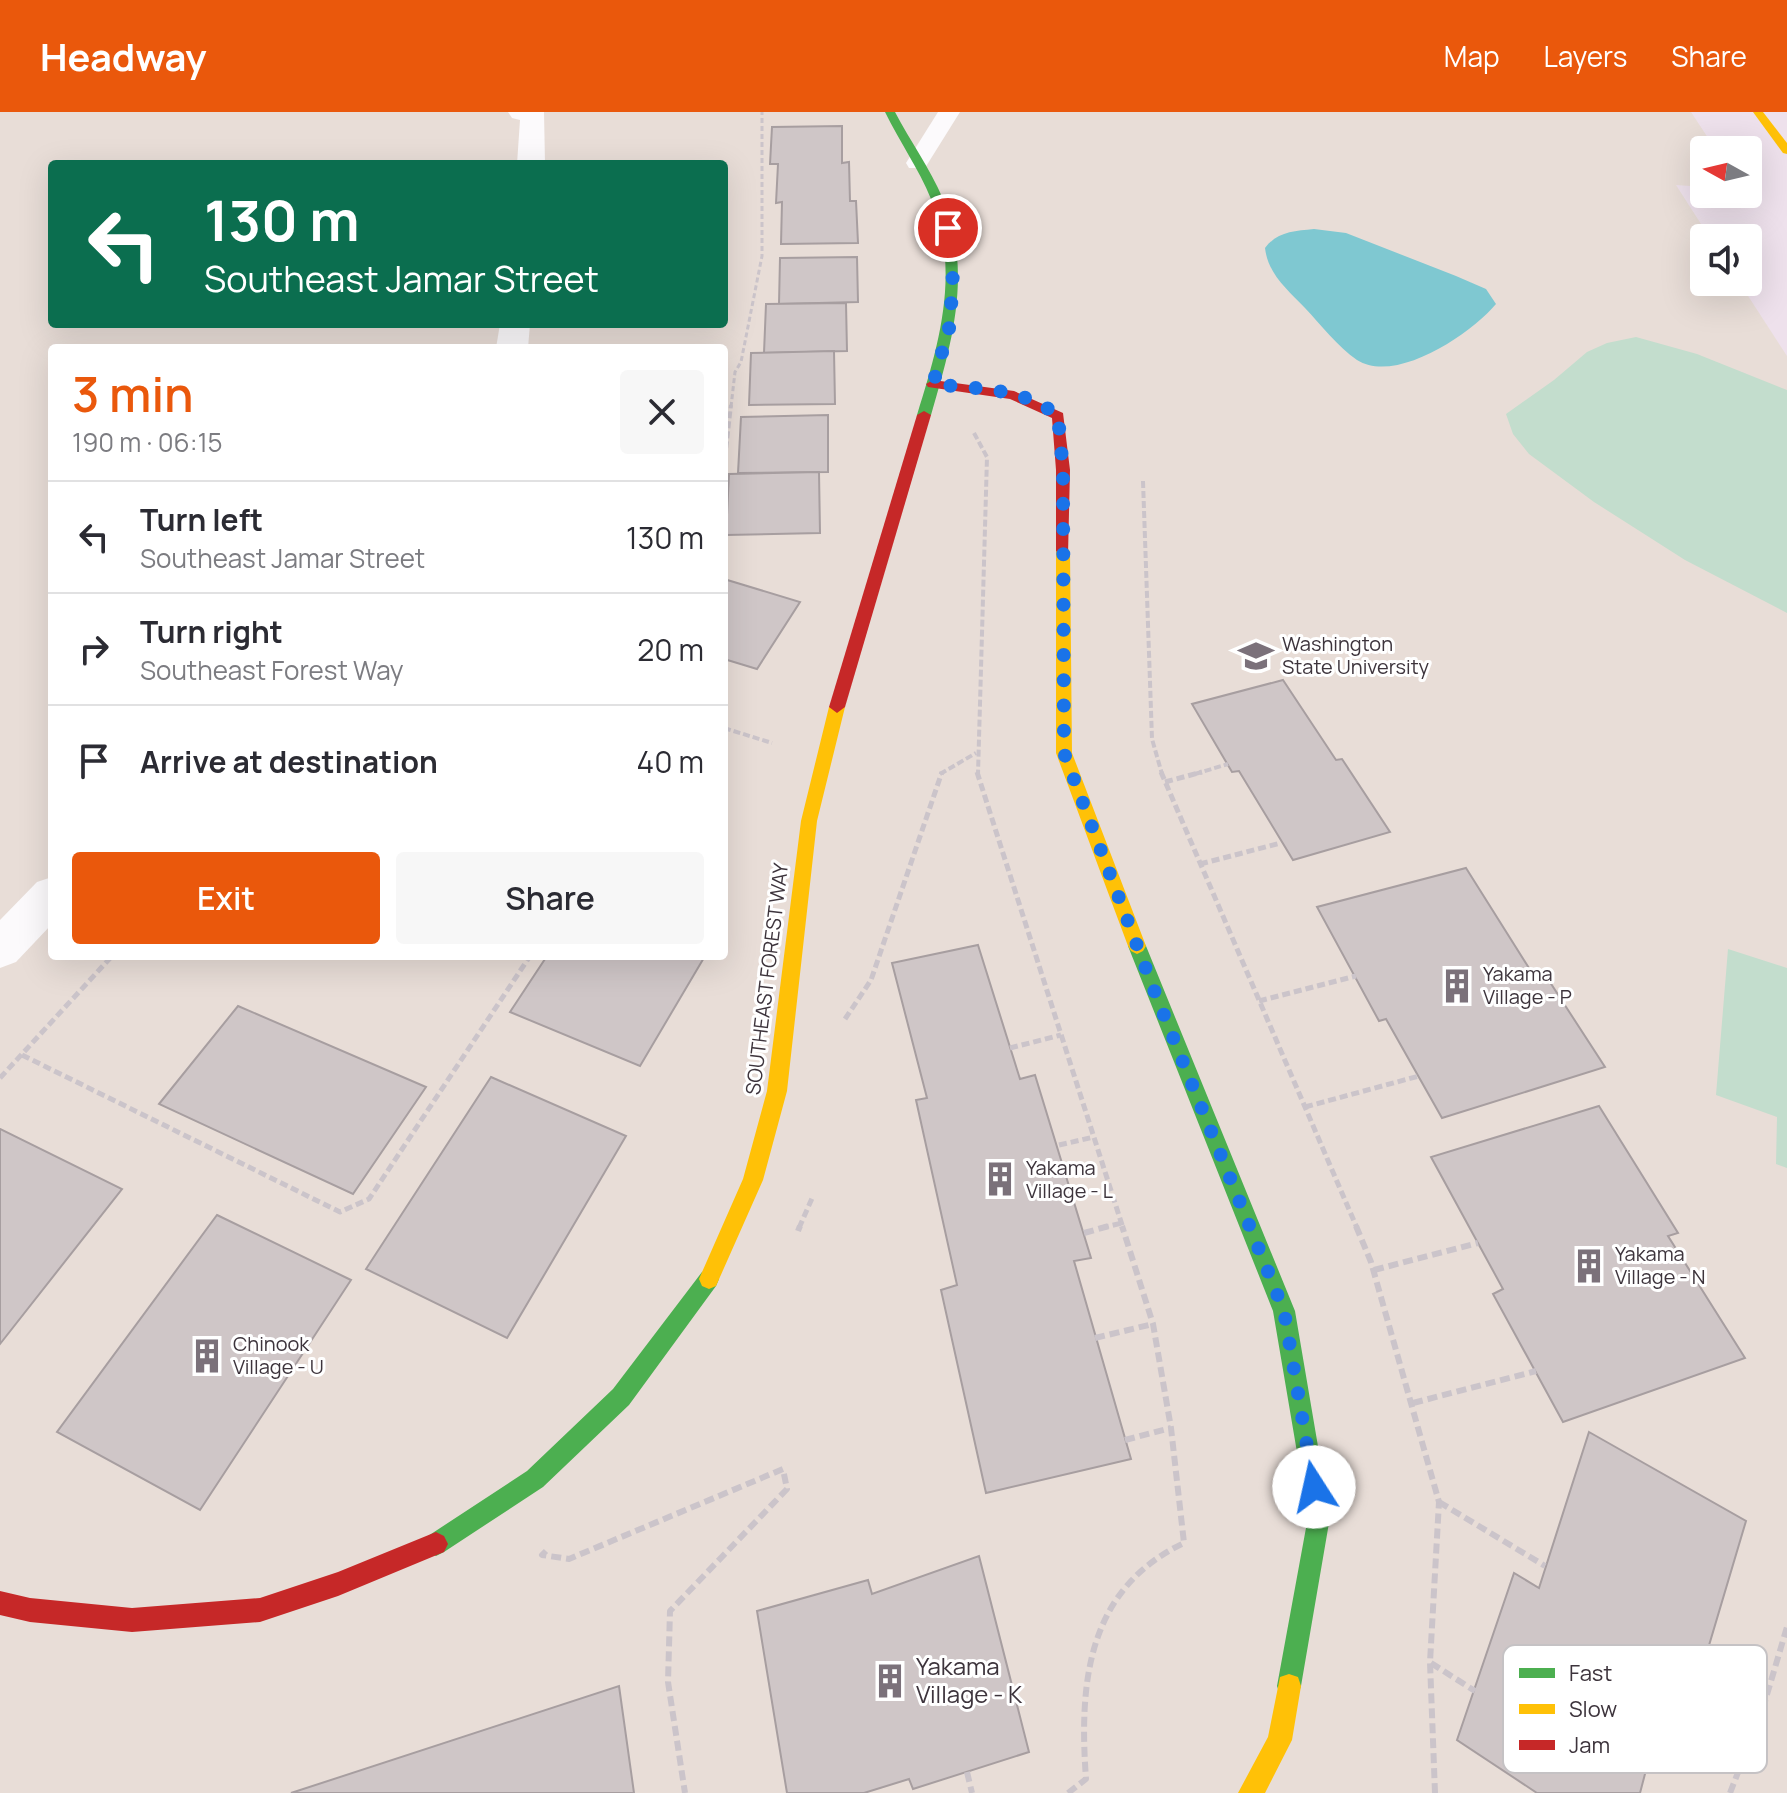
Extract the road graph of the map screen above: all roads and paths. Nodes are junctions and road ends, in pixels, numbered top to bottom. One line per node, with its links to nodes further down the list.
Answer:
1 (521, 112): 7 (street)
2 (762, 112): 11 (path)
3 (890, 112): 8 (street, SOUTHEAST FOREST WAY)
4 (949, 112): 8 (lane)
5 (1758, 112): 6 (street)
6 (1787, 151)
7 (531, 160)
8 (917, 163): 9 (street, SOUTHEAST FOREST WAY)
9 (933, 384): 43 (street, SOUTHEAST FOREST WAY); 52 (street)
10 (967, 419): 23 (path)
11 (728, 433)
12 (1143, 481): 14 (path)
13 (1228, 764): 14 (path)
14 (1165, 782): 16 (path)
15 (1281, 843): 16 (path)
16 (1200, 864): 22 (path)
17 (48, 899): 18 (street)
18 (0, 949)
19 (108, 960): 25 (path)
20 (527, 960): 25 (path)
21 (1356, 976): 22 (path)
22 (1259, 1001): 28 (path)
23 (1061, 1035): 24 (path); 29 (path)
24 (1010, 1048)
25 (22, 1055): 27 (path)
26 (1419, 1076): 28 (path)
27 (0, 1078)
28 (1305, 1107): 34 (path)
29 (1094, 1137): 30 (path); 31 (path)
30 (1059, 1145)
31 (1122, 1223): 32 (path); 35 (path)
32 (1084, 1233)
33 (1478, 1243): 34 (path)
34 (1374, 1270): 38 (path)
35 (1153, 1324): 36 (path); 39 (path)
36 (1095, 1338)
37 (1536, 1371): 38 (path)
38 (1412, 1403): 41 (path)
39 (1171, 1428): 40 (path); 51 (path)
40 (1125, 1440)
41 (1439, 1502): 42 (path); 45 (path)
42 (1545, 1566)
43 (0, 1603)
44 (1787, 1627): 47 (path)
45 (1430, 1662): 46 (path); 53 (path)
46 (1475, 1691)
47 (1767, 1694)
48 (967, 1772): 50 (path)
49 (1738, 1773): 54 (path)
50 (972, 1793)
51 (1068, 1793)
52 (1251, 1793)
53 (1435, 1793)
54 (1730, 1793)

